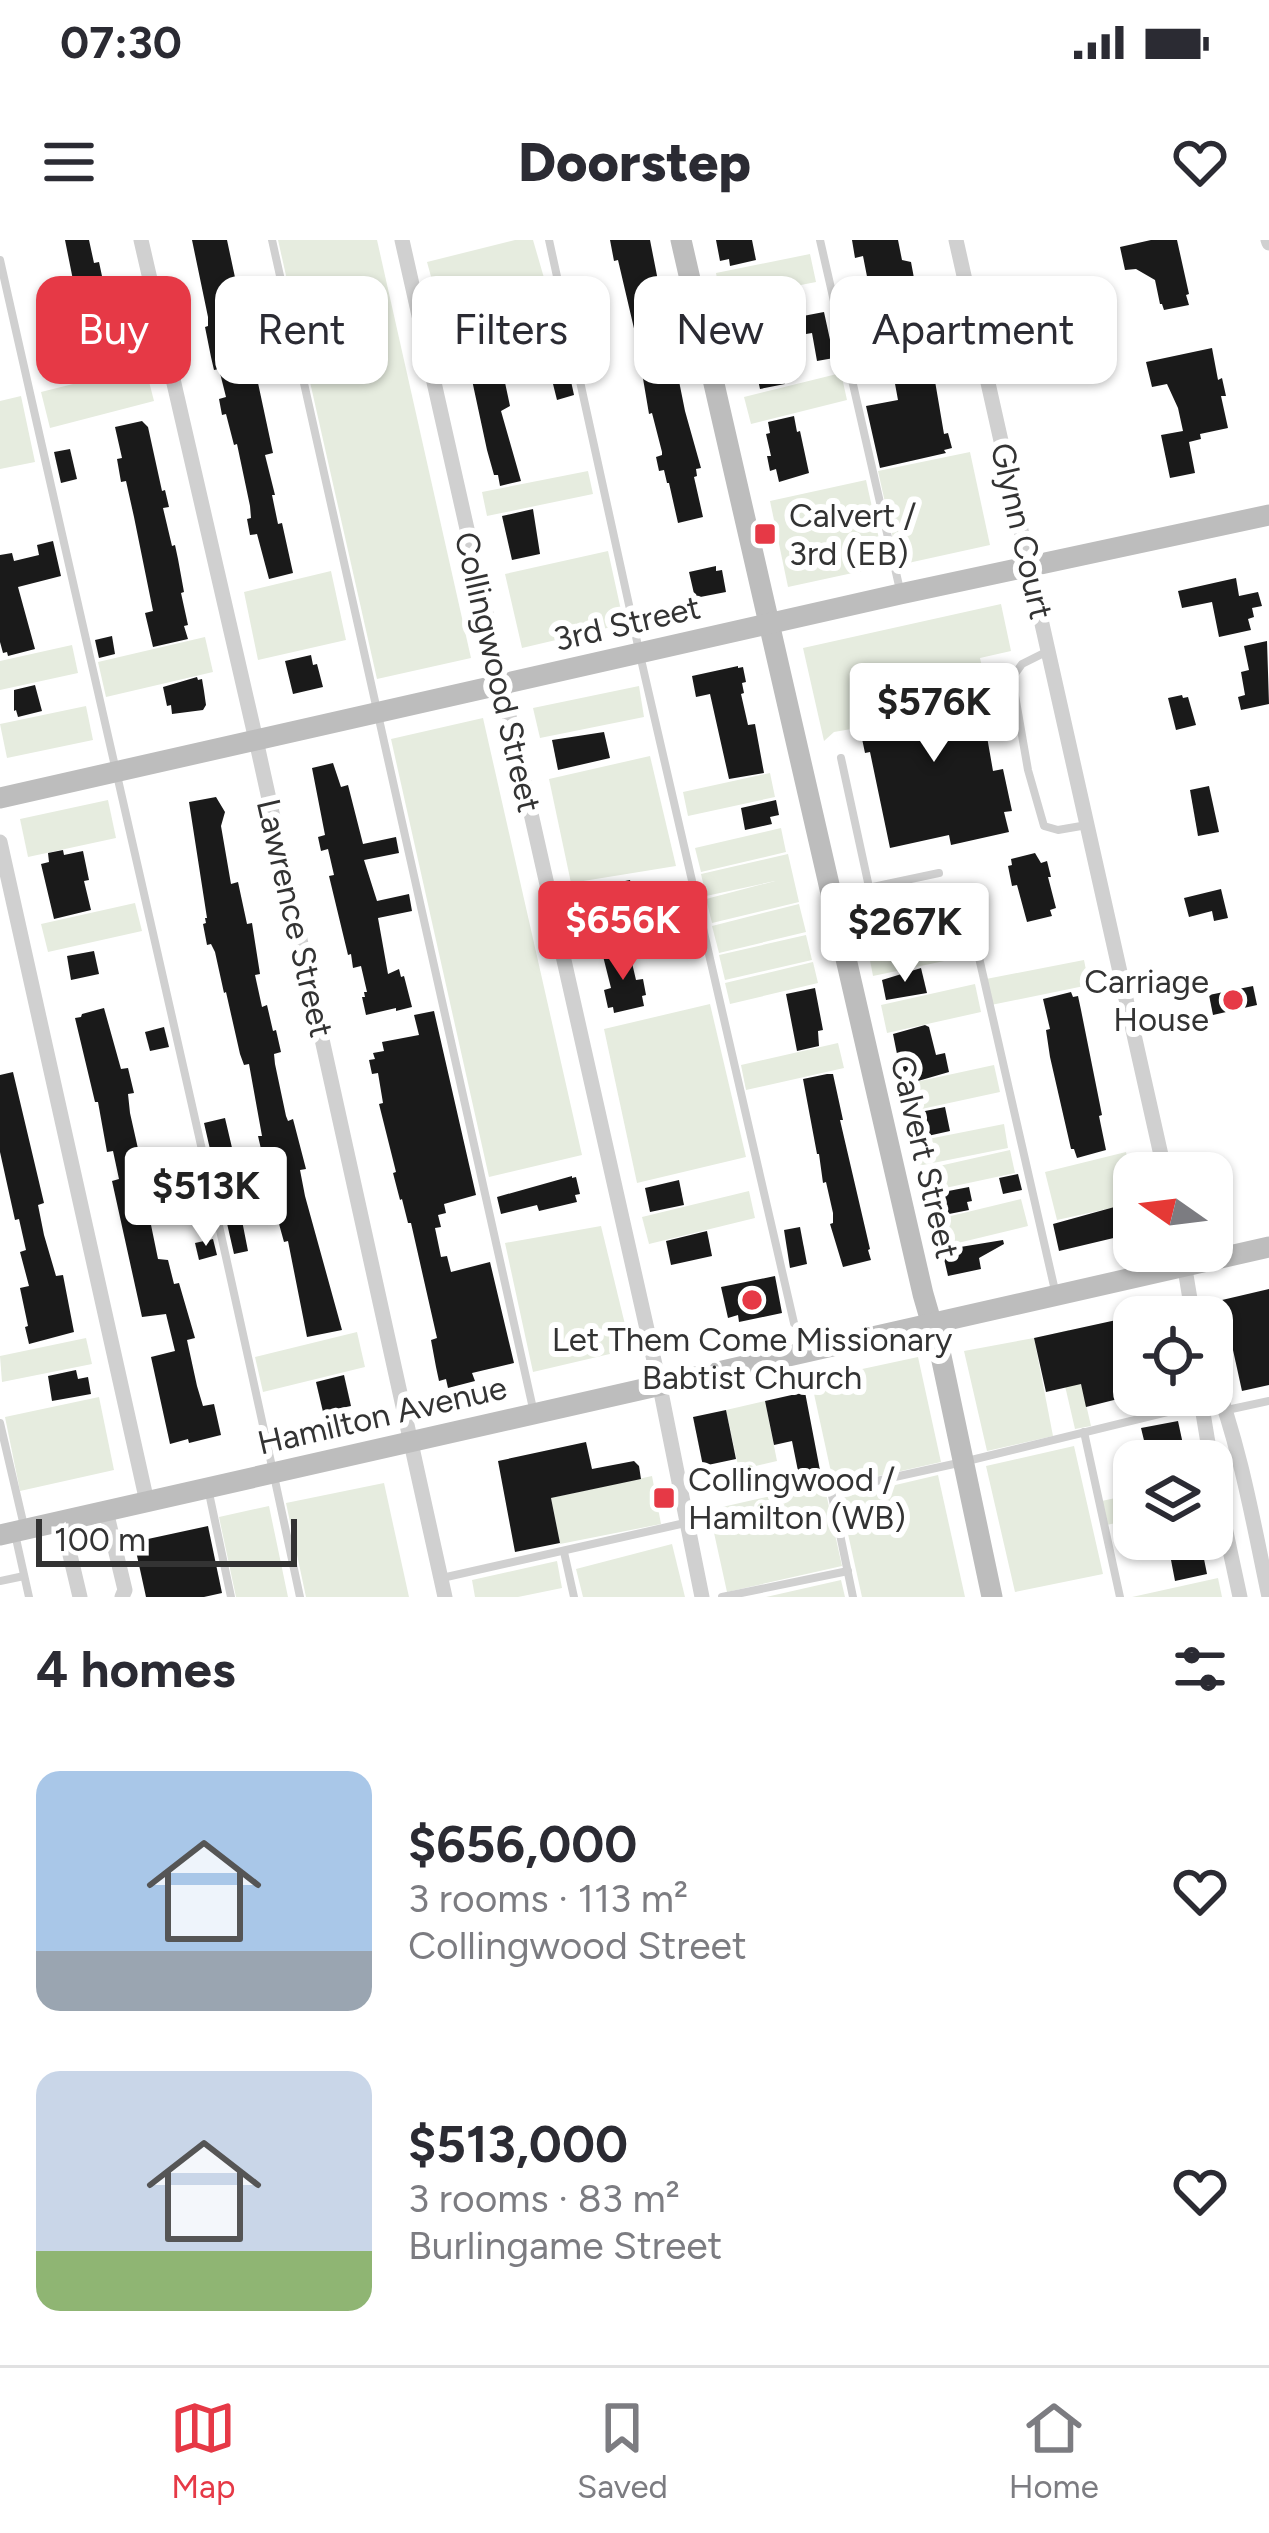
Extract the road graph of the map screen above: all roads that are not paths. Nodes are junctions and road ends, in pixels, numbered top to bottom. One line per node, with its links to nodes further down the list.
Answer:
1 (141, 240): 17 (street, Lawrence Street)
2 (272, 240): 16 (lane)
3 (402, 240): 15 (street, Collingwood Street)
4 (549, 240): 14 (lane)
5 (681, 240): 12 (street, Calvert Street)
6 (820, 240): 11 (lane)
7 (956, 240): 10 (street, Glynn Court)
8 (0, 260): 19 (lane)
9 (1269, 514): 10 (street, 3rd Street)
10 (1030, 565): 11 (street, 3rd Street); 13 (street, Glynn Court)
11 (901, 594): 12 (street, 3rd Street)
12 (770, 623): 14 (street, 3rd Street); 25 (street, Calvert Street)
13 (1049, 650): 21 (street, Glynn Court); 21 (lane)
14 (640, 655): 15 (street, 3rd Street); 32 (lane)
15 (501, 686): 16 (street, 3rd Street); 34 (street, Collingwood Street)
16 (377, 713): 17 (street, 3rd Street); 37 (lane)
17 (256, 740): 19 (street, 3rd Street); 42 (street, Lawrence Street)
18 (841, 758): 24 (lane)
19 (115, 772): 20 (street, 3rd Street); 44 (lane)
20 (0, 798)
21 (1088, 825): 27 (street, Glynn Court)
22 (0, 842): 46 (street)
23 (939, 873): 24 (lane)
24 (869, 887): 25 (lane)
25 (830, 896): 33 (street, Calvert Street)
26 (967, 905): 31 (lane)
27 (1160, 1152)
28 (1269, 1247): 29 (street, Hamilton Avenue)
29 (1233, 1252)
30 (1137, 1272): 31 (street, Hamilton Avenue)
31 (1057, 1296): 33 (street, Hamilton Avenue)
32 (794, 1323)
33 (930, 1325): 34 (street, Hamilton Avenue); 43 (street, Calvert Street)
34 (660, 1387): 37 (street, Hamilton Avenue); 49 (street, Collingwood Street)
35 (1269, 1401): 36 (lane)
36 (1233, 1409)
37 (535, 1415): 42 (street, Hamilton Avenue)
38 (1141, 1416): 41 (lane)
39 (1227, 1416): 70 (street)
40 (0, 1423): 50 (lane)
41 (1084, 1432): 43 (lane); 68 (lane)
42 (412, 1441): 44 (street, Hamilton Avenue); 55 (street, Lawrence Street)
43 (963, 1462): 53 (lane); 67 (street, Calvert Street)
44 (274, 1473): 45 (street, Hamilton Avenue); 61 (lane)
45 (208, 1488): 46 (street, Hamilton Avenue); 60 (lane)
46 (147, 1502): 47 (street, Hamilton Avenue)
47 (106, 1511): 48 (street, Hamilton Avenue); 59 (street)
48 (62, 1521): 50 (street, Hamilton Avenue); 58 (street)
49 (686, 1523): 51 (lane); 64 (street, Collingwood Street)
50 (13, 1532): 54 (lane)
51 (564, 1552): 55 (lane); 63 (lane)
52 (1232, 1560): 69 (street)
53 (848, 1571): 65 (lane); 66 (lane)
54 (24, 1576): 56 (lane); 57 (lane)
55 (441, 1579): 62 (street, Lawrence Street)
56 (0, 1581)
57 (28, 1597)
58 (80, 1597)
59 (122, 1597)
60 (231, 1597)
61 (300, 1597)
62 (445, 1597)
63 (574, 1597)
64 (702, 1597)
65 (722, 1597)
66 (853, 1597)
67 (992, 1597)
68 (1120, 1597)
69 (1240, 1597)
70 (1269, 1597)

